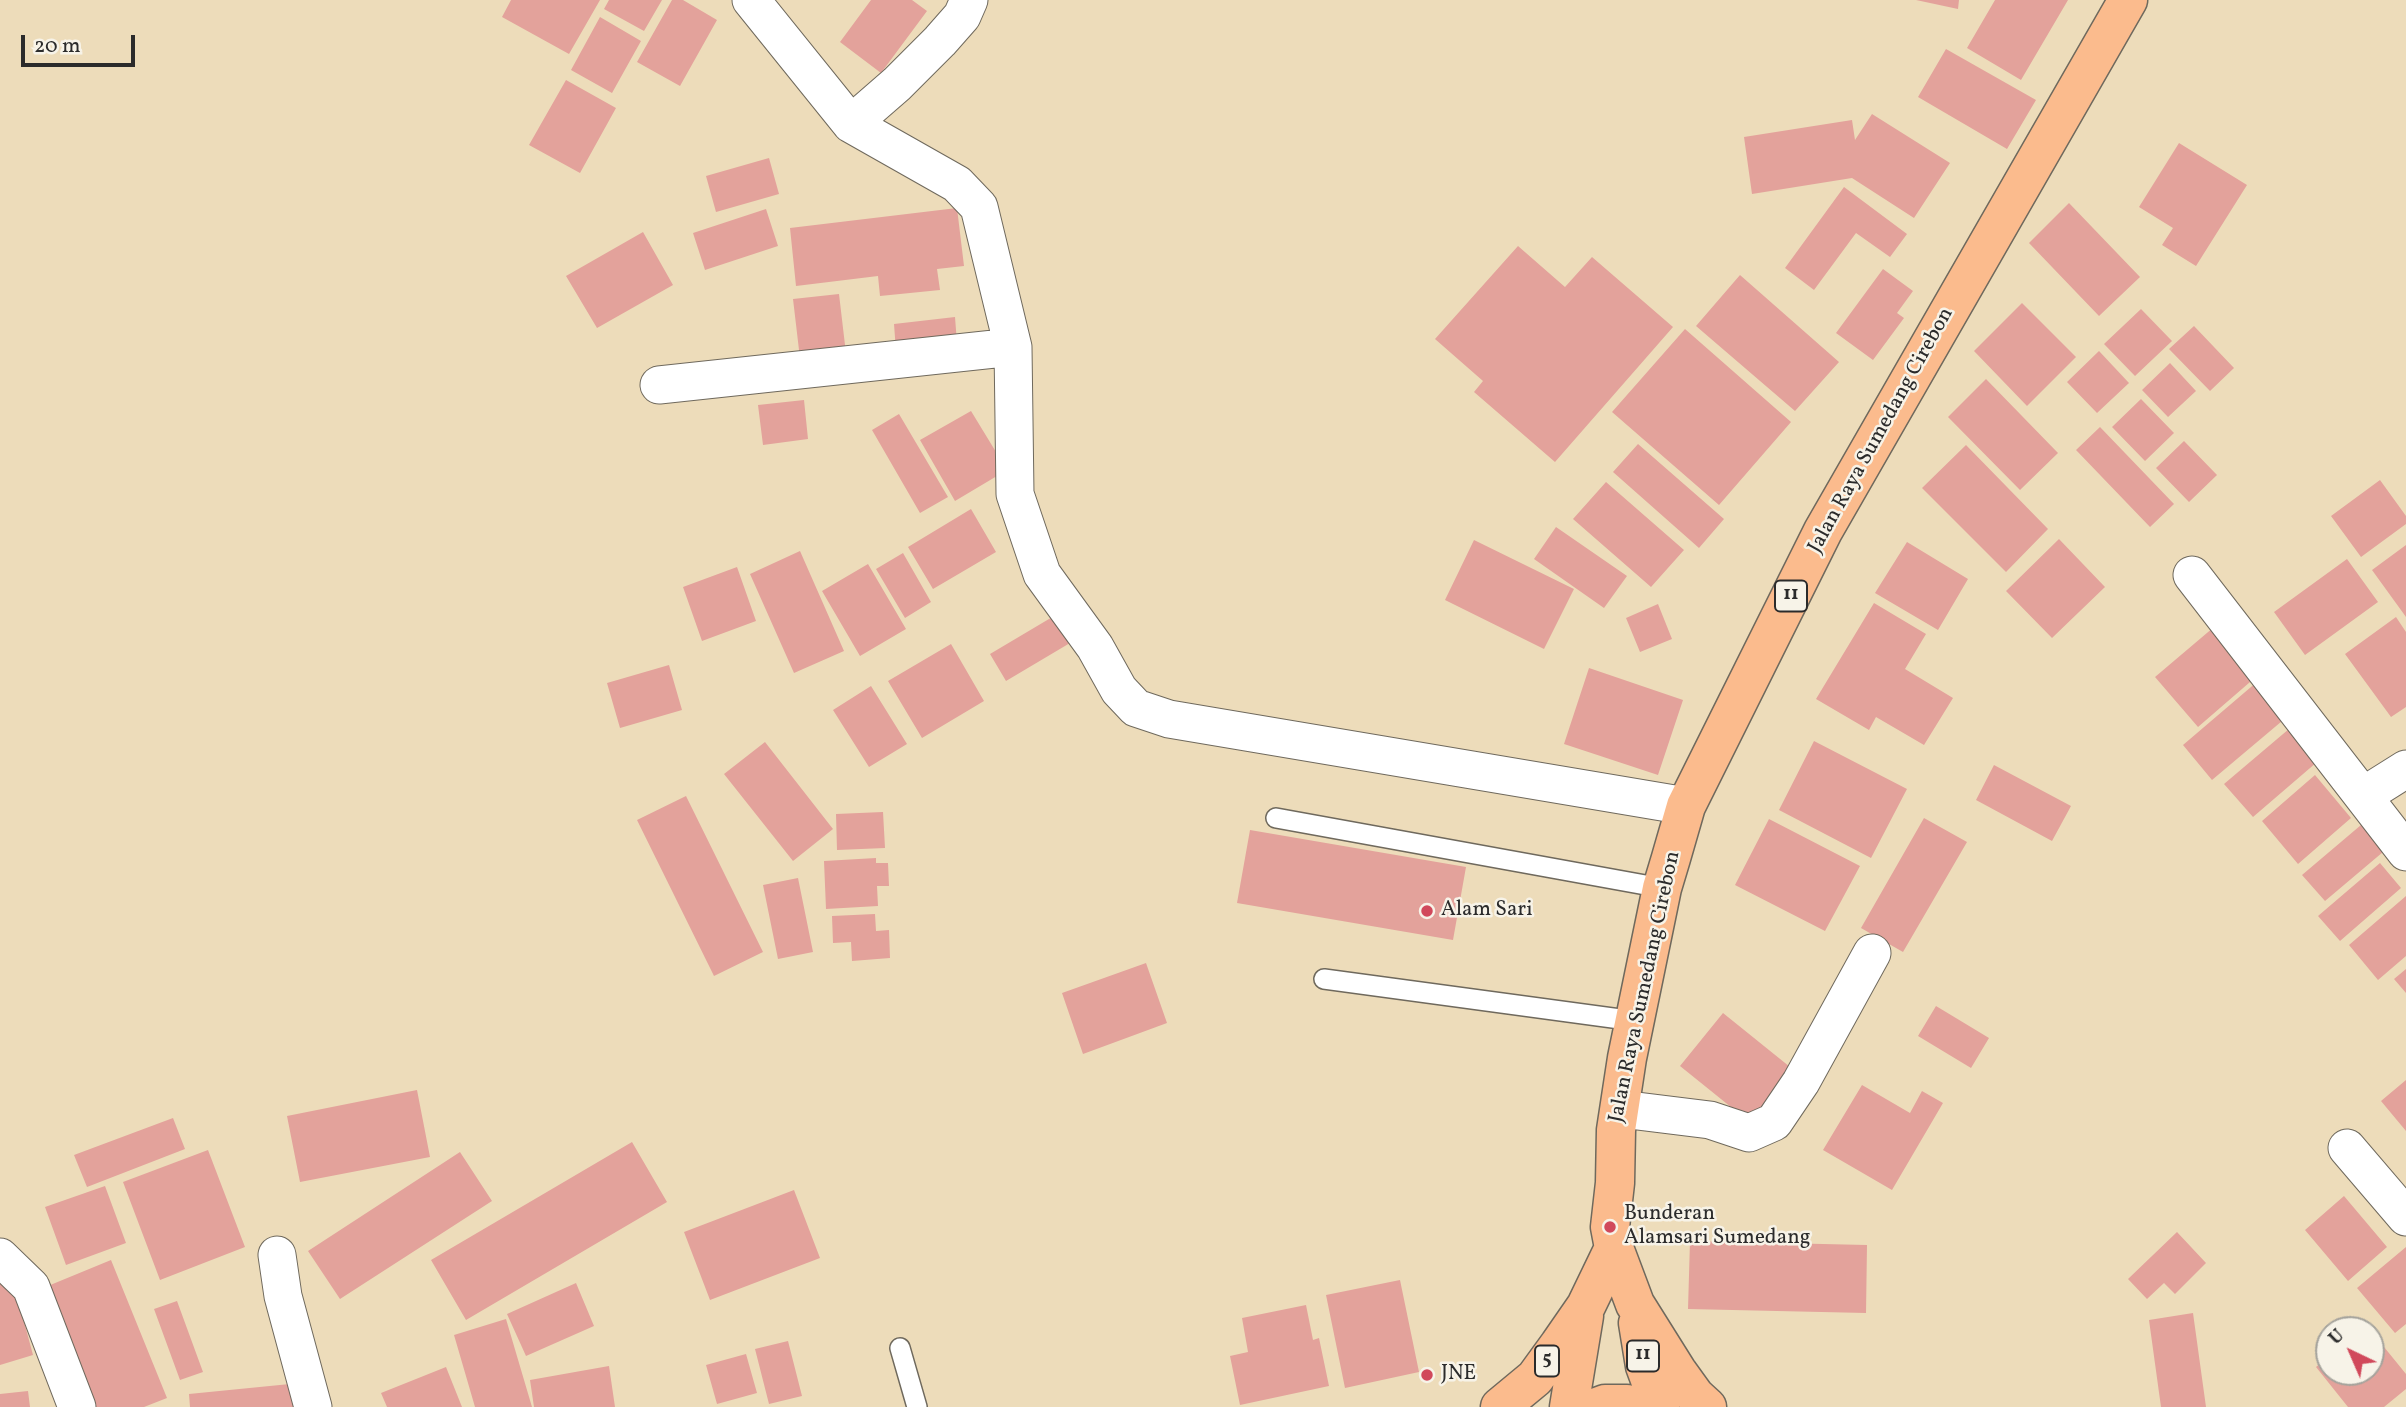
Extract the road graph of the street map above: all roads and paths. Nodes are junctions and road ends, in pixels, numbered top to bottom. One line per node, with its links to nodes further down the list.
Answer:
1 (751, 0): 4 (street)
2 (969, 0): 4 (street)
3 (2128, 0): 10 (highway, Jalan Raya Sumedang Cirebon / 11)
4 (851, 124): 5 (street)
5 (1013, 347): 6 (street); 10 (street)
6 (659, 385)
7 (2192, 575): 9 (street)
8 (2406, 769): 9 (street)
9 (2362, 796): 12 (street)
10 (1686, 806): 13 (highway, Jalan Raya Sumedang Cirebon / 11)
11 (1276, 818): 13 (lane)
12 (2406, 852)
13 (1662, 888): 16 (highway, Jalan Raya Sumedang Cirebon / 11)
14 (1872, 953): 17 (street)
15 (1324, 979): 16 (lane)
16 (1635, 1021): 17 (highway, Jalan Raya Sumedang Cirebon / 11)
17 (1621, 1109): 20 (highway, Jalan Raya Sumedang Cirebon / 11)
18 (2347, 1147): 19 (street)
19 (2406, 1217)
20 (1614, 1248): 23 (highway, 11); 24 (highway, 11)
21 (277, 1255): 27 (street)
22 (0, 1257): 26 (street)
23 (1636, 1304): 33 (highway, 11); 34 (highway)
24 (1586, 1306): 29 (highway, 5); 30 (highway, 11)
25 (900, 1348): 28 (lane)
26 (77, 1407)
27 (313, 1407)
28 (917, 1407)
29 (1500, 1407)
30 (1569, 1407)
31 (1597, 1407): 32 (highway)
32 (1636, 1407)
33 (1660, 1407)
34 (1707, 1407)

